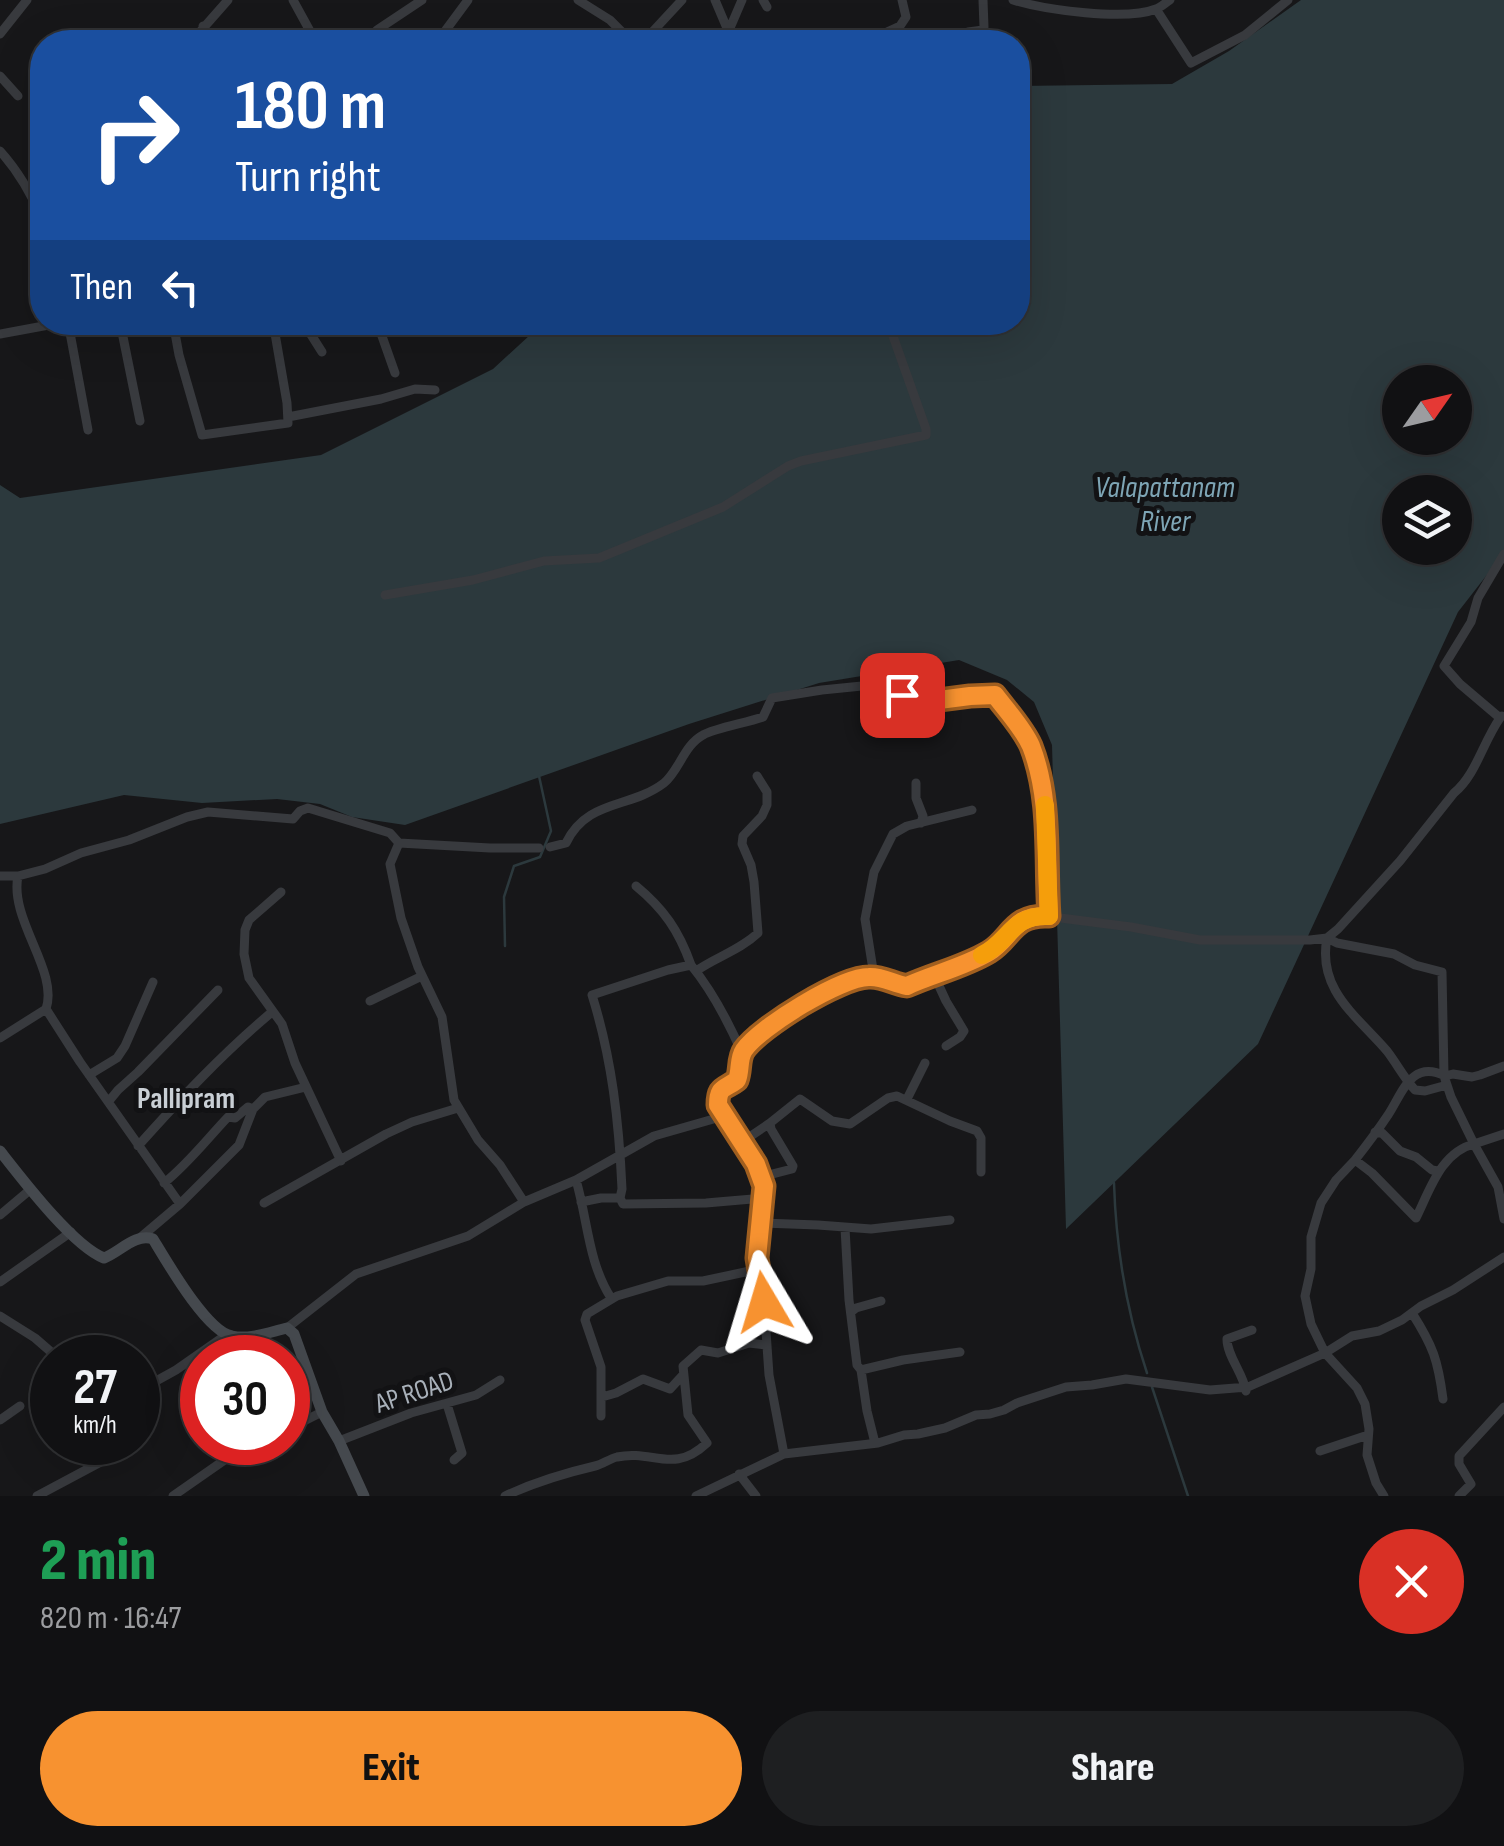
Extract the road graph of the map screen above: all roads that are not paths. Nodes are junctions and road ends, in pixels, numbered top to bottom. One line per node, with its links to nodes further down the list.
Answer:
1 (27, 0): 28 (street)
2 (228, 0): 16 (street)
3 (293, 0): 19 (street)
4 (422, 0): 20 (street)
5 (468, 0): 21 (street)
6 (578, 0): 22 (street)
7 (682, 0): 23 (street)
8 (716, 0): 24 (street)
9 (742, 0): 25 (street)
10 (902, 0): 26 (street)
11 (982, 0): 27 (street)
12 (1013, 0): 15 (street)
13 (1170, 0): 15 (street)
14 (1288, 0): 15 (street)
15 (1156, 9)
16 (203, 26): 17 (street); 18 (street)
17 (200, 30)
18 (205, 30)
19 (309, 30)
20 (377, 30)
21 (446, 30)
22 (620, 30)
23 (655, 30)
24 (725, 30)
25 (730, 30)
26 (891, 30)
27 (983, 30)
28 (0, 34)
29 (0, 76): 30 (street)
30 (18, 96)
31 (0, 151): 32 (street)
32 (30, 190)
33 (30, 329): 34 (street)
34 (0, 334)
35 (70, 335): 47 (street)
36 (123, 335): 46 (street)
37 (176, 335): 45 (street)
38 (275, 335): 45 (street)
39 (311, 335): 42 (street)
40 (382, 335): 43 (street)
41 (893, 335): 49 (street)
42 (322, 352)
43 (395, 373)
44 (436, 390): 45 (street)
45 (288, 417)
46 (140, 421)
47 (88, 430)
48 (1504, 554): 50 (street)
49 (385, 595)
50 (1502, 716): 61 (street)
51 (757, 776): 62 (street)
52 (916, 783): 54 (street)
53 (972, 810): 54 (street)
54 (921, 823): 65 (street)
55 (399, 843): 57 (street); 60 (street); 64 (street)
56 (0, 876): 57 (street)
57 (18, 876): 69 (street)
58 (636, 886): 62 (street)
59 (280, 892): 70 (street)
60 (1049, 916): 61 (street); 63 (street)
61 (1327, 938): 77 (street); 78 (street)
62 (693, 968): 73 (street); 92 (street)
63 (934, 975): 65 (street); 72 (street)
64 (422, 976): 68 (street); 82 (street)
65 (874, 976): 73 (street)
66 (153, 982): 76 (street)
67 (218, 990): 81 (street)
68 (370, 1001)
69 (46, 1009): 71 (street); 76 (street)
70 (272, 1012): 79 (street); 90 (street)
71 (0, 1038)
72 (946, 1046)
73 (742, 1053): 84 (street)
74 (925, 1063): 80 (street)
75 (1504, 1066): 77 (street)
76 (89, 1075): 81 (street)
77 (1445, 1079): 78 (street); 78 (street); 89 (street)
78 (1408, 1082): 86 (street)
79 (306, 1087): 83 (street); 94 (street)
80 (907, 1099): 85 (street); 96 (street)
81 (109, 1102): 90 (street)
82 (458, 1108): 94 (street); 104 (street)
83 (253, 1109): 99 (street); 106 (street)
84 (724, 1116): 88 (street); 92 (street)
85 (770, 1123): 88 (street); 97 (street)
86 (1375, 1132): 93 (street); 95 (street)
87 (1504, 1134): 89 (street)
88 (742, 1142): 97 (street)
89 (1474, 1144): 95 (street); 108 (street)
90 (138, 1146): 99 (street)
91 (0, 1150): 100 (main road)
92 (621, 1155): 98 (street); 101 (street)
93 (1355, 1160): 95 (street); 129 (street)
94 (340, 1161): 103 (street)
95 (1438, 1171)
96 (981, 1172)
97 (761, 1177): 102 (street)
98 (576, 1180): 104 (street); 105 (street)
99 (164, 1182): 106 (street)
100 (31, 1189): 107 (street); 112 (main road)
101 (620, 1198): 102 (street); 105 (street)
102 (765, 1198): 110 (street)
103 (264, 1202)
104 (524, 1202): 122 (street)
105 (581, 1202): 117 (street)
106 (180, 1204): 113 (street)
107 (0, 1215)
108 (1504, 1219)
109 (950, 1220): 111 (street)
110 (762, 1223): 111 (street); 115 (street)
111 (845, 1228): 119 (street)
112 (70, 1232): 113 (main road); 116 (street)
113 (141, 1237): 125 (main road)
114 (1504, 1257): 120 (street)
115 (759, 1269): 117 (street); 127 (street)
116 (0, 1282)
117 (611, 1298): 134 (street)
118 (881, 1301): 119 (street)
119 (852, 1312): 130 (street)
120 (1412, 1313): 129 (street); 135 (street)
121 (0, 1316): 124 (street)
122 (287, 1328): 126 (main road); 139 (main road)
123 (1252, 1330): 133 (street)
124 (30, 1335)
125 (226, 1335)
126 (257, 1335)
127 (767, 1345): 131 (street); 147 (street)
128 (960, 1352): 130 (street)
129 (1325, 1353): 133 (street); 143 (street)
130 (861, 1370): 145 (street)
131 (682, 1376): 134 (street); 152 (street)
132 (500, 1380): 136 (street, AP ROAD)
133 (1246, 1389): 145 (street)
134 (602, 1398): 140 (street)
135 (1443, 1399)
136 (447, 1404): 144 (street, AP ROAD); 148 (street)
137 (20, 1406): 142 (street)
138 (1504, 1407): 160 (street)
139 (322, 1412): 141 (street); 144 (main road)
140 (602, 1416)
141 (310, 1418)
142 (0, 1420)
143 (1368, 1435): 146 (street); 159 (street)
144 (339, 1440): 155 (main road)
145 (875, 1444): 147 (street)
146 (1320, 1450)
147 (784, 1454): 151 (street)
148 (454, 1460)
149 (95, 1465): 153 (street)
150 (219, 1465): 154 (street)
151 (739, 1474): 157 (street); 158 (street)
152 (528, 1491): 156 (street)
153 (37, 1496)
154 (173, 1496)
155 (364, 1496)
156 (505, 1496)
157 (696, 1496)
158 (756, 1496)
159 (1384, 1496)
160 (1459, 1496)

